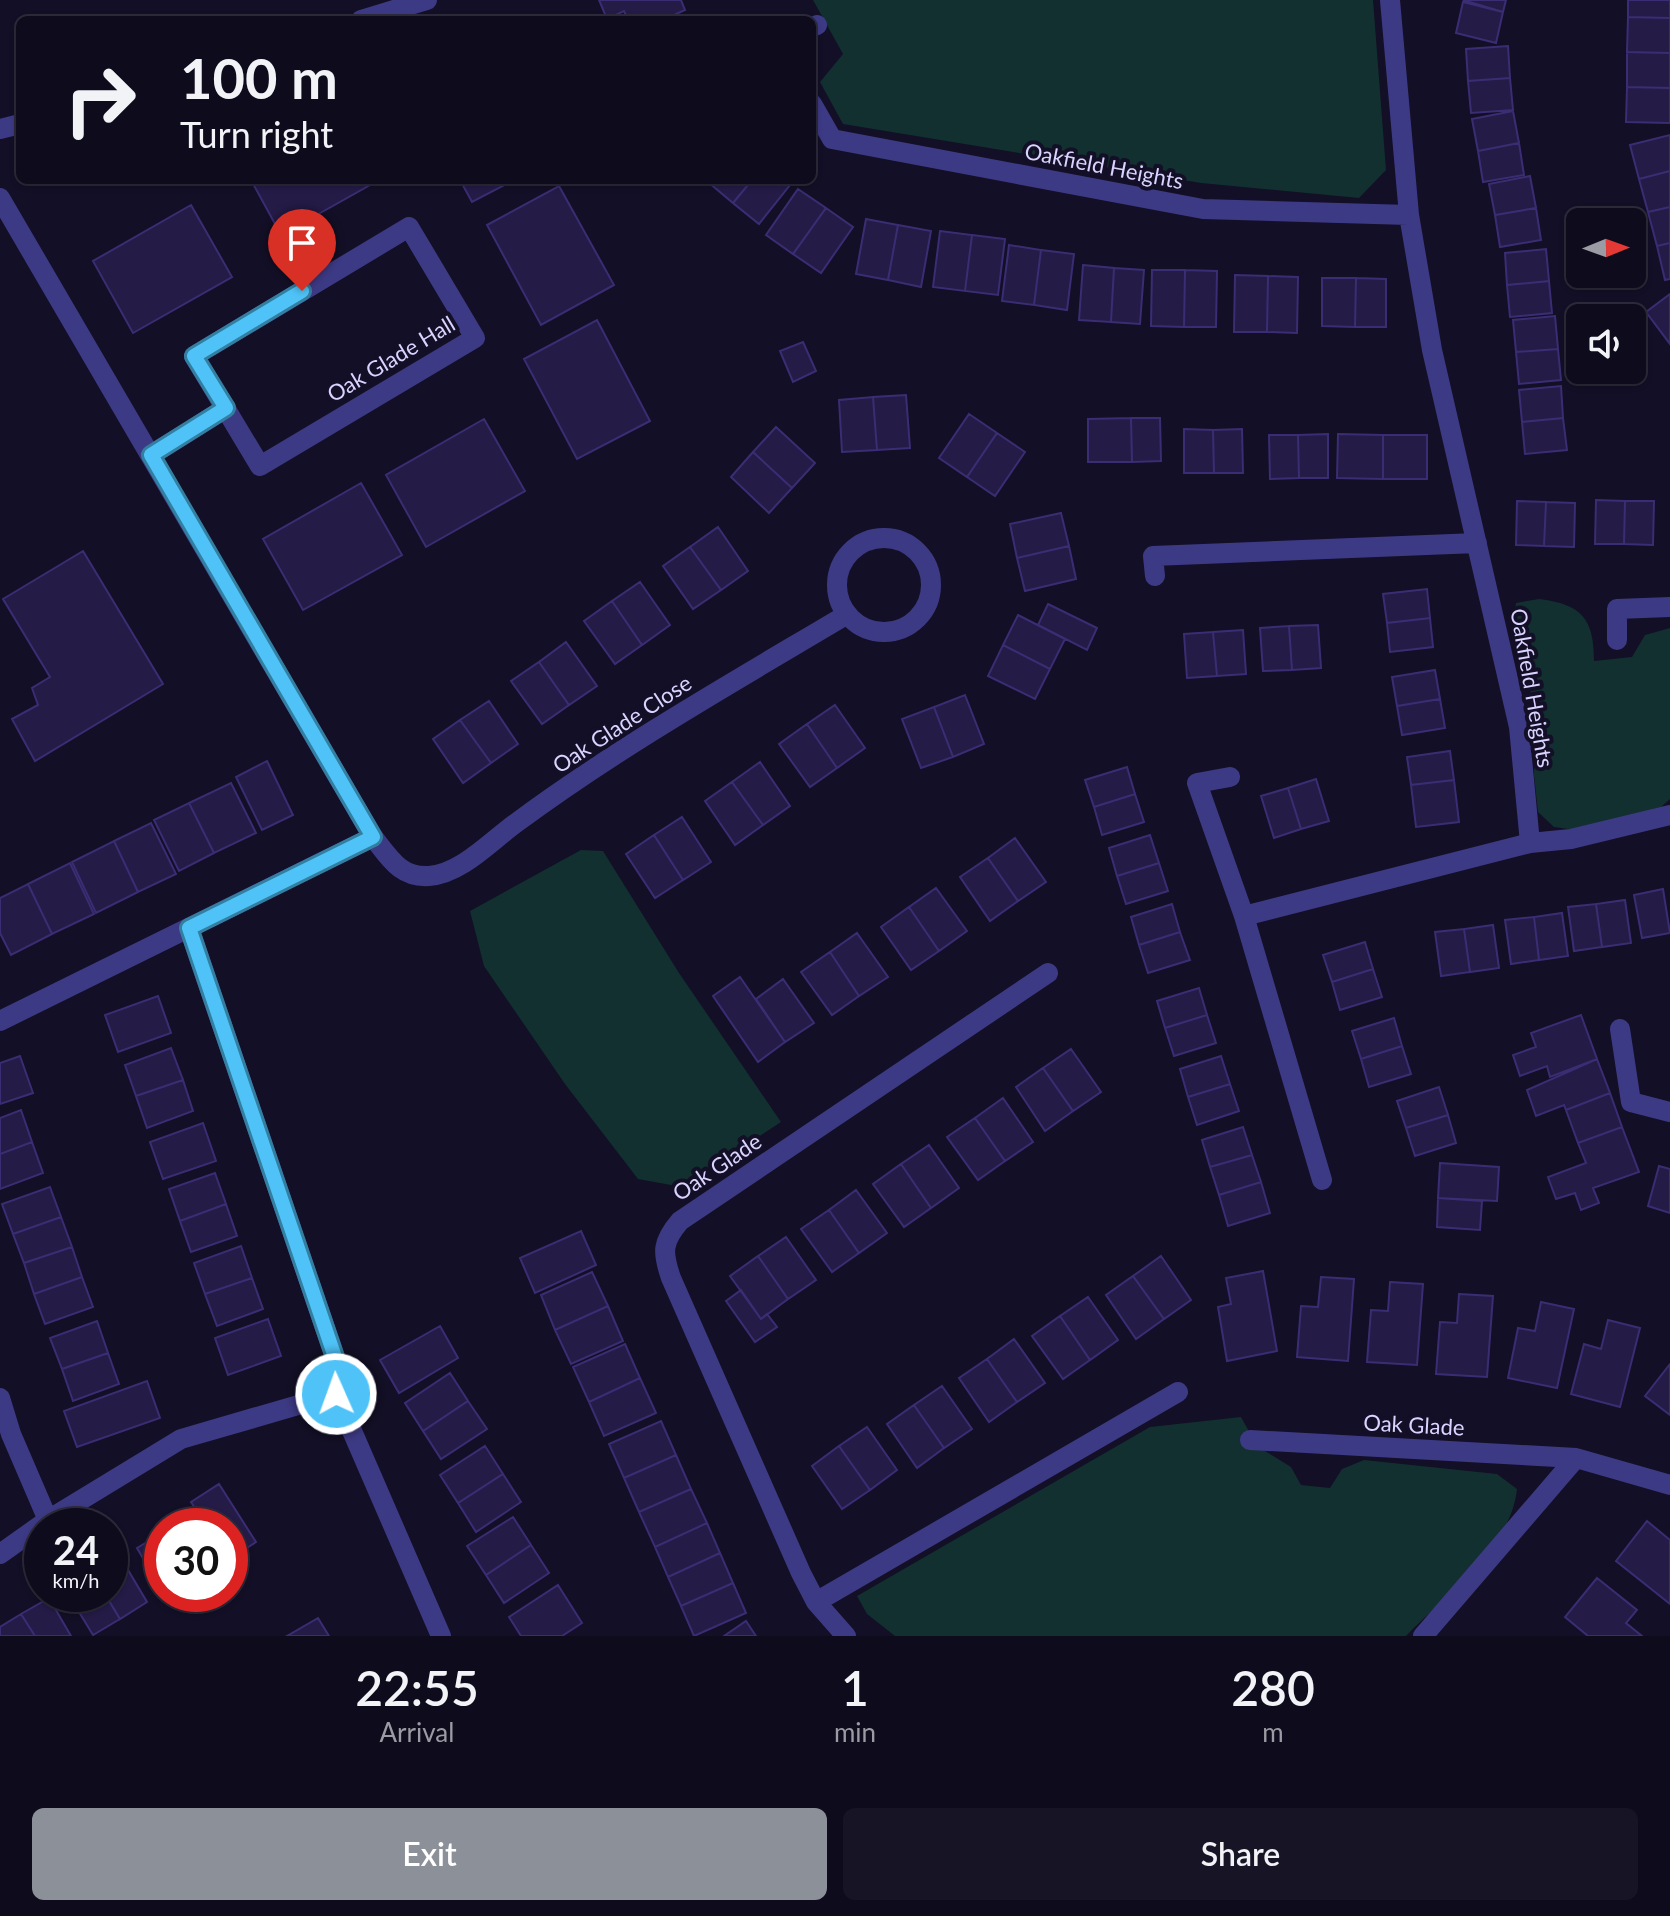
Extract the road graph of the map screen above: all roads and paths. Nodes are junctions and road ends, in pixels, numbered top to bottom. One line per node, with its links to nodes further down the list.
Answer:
1 (427, 0): 3 (street)
2 (1390, 0): 6 (street, Oakfield Heights)
3 (374, 16)
4 (816, 111): 6 (street, Oakfield Heights)
5 (0, 198): 8 (street)
6 (1409, 215): 9 (street, Oakfield Heights)
7 (226, 408): 7 (street, Oak Glade Hall); 8 (street)
8 (151, 455): 16 (street)
9 (1477, 543): 10 (street); 17 (street, Oakfield Heights)
10 (1155, 576)
11 (1670, 607): 13 (street)
12 (846, 615): 12 (street); 16 (street, Oak Glade Close)
13 (1617, 640)
14 (1230, 777): 18 (street)
15 (1670, 815): 17 (street)
16 (373, 837): 19 (street)
17 (1530, 843): 18 (street)
18 (1244, 916): 24 (street)
19 (189, 928): 21 (street); 26 (street)
20 (1048, 973): 35 (street, Oak Glade)
21 (0, 1021)
22 (1620, 1029): 23 (street)
23 (1670, 1112)
24 (1322, 1180)
25 (1178, 1392): 35 (street)
26 (336, 1394): 32 (street); 36 (street)
27 (0, 1398): 31 (street)
28 (1250, 1440): 29 (street, Oak Glade)
29 (1576, 1458): 30 (street, Oak Glade); 38 (street)
30 (1670, 1485)
31 (43, 1508)
32 (68, 1508)
33 (24, 1537): 34 (street)
34 (0, 1554)
35 (816, 1602): 37 (street, Oak Glade)
36 (441, 1636)
37 (846, 1636)
38 (1423, 1636)

